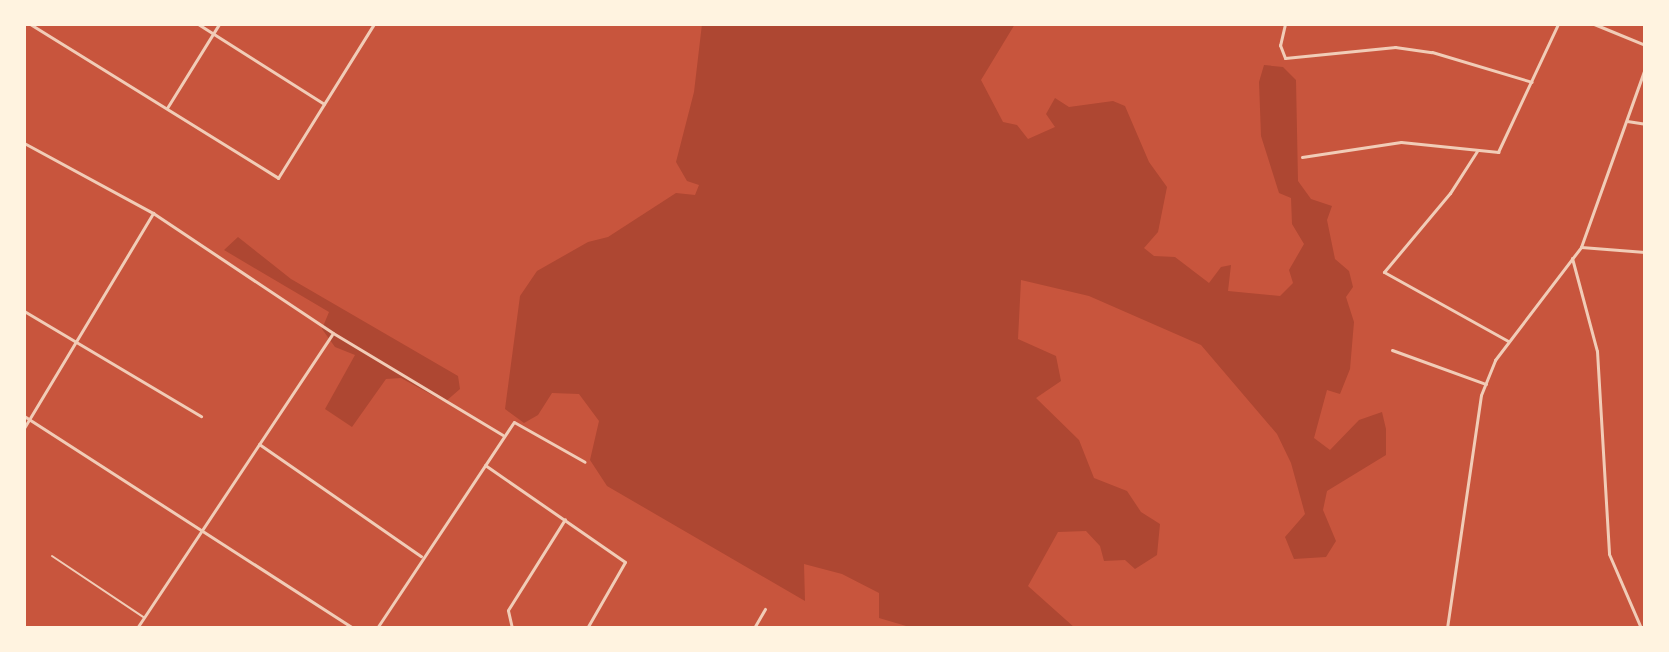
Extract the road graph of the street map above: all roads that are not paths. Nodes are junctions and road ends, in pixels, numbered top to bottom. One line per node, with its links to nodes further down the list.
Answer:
1 (30, 24): 15 (street)
2 (198, 24): 10 (street)
3 (219, 24): 10 (street)
4 (362, 24): 9 (street)
5 (374, 24): 9 (street)
6 (1285, 24): 13 (street)
7 (1558, 24): 13 (street)
8 (1594, 24): 11 (street)
9 (371, 29): 14 (street)
10 (212, 33): 14 (street); 15 (street)
11 (1645, 45)
12 (1645, 68): 16 (street)
13 (1533, 82): 19 (street)
14 (324, 104): 15 (street)
15 (167, 108)
16 (1627, 121): 17 (street); 22 (street)
17 (1645, 124)
18 (24, 143): 21 (street)
19 (1477, 151): 20 (street); 28 (street)
20 (1302, 157)
21 (153, 213): 26 (street); 27 (street)
22 (1581, 247): 23 (street); 24 (street)
23 (1645, 252)
24 (1572, 258): 28 (street); 52 (street)
25 (24, 311): 27 (street)
26 (333, 333): 35 (street); 36 (street)
27 (75, 340): 32 (street); 33 (street)
28 (1508, 341): 30 (street)
29 (1392, 350): 30 (street)
30 (1486, 384): 51 (street)
31 (24, 416): 33 (street)
32 (201, 416)
33 (29, 419): 34 (street); 40 (street)
34 (24, 428)
35 (503, 435): 37 (street); 38 (street)
36 (259, 444): 40 (street); 42 (street)
37 (585, 462)
38 (484, 464): 39 (street); 42 (street)
39 (565, 519): 48 (street); 49 (street)
40 (203, 529): 44 (street); 46 (street)
41 (52, 556): 44 (lane)
42 (421, 556): 47 (street)
43 (765, 609): 50 (street)
44 (144, 617): 45 (street)
45 (137, 628)
46 (353, 628)
47 (377, 628)
48 (512, 628)
49 (587, 628)
50 (754, 628)
51 (1447, 628)
52 (1641, 628)

